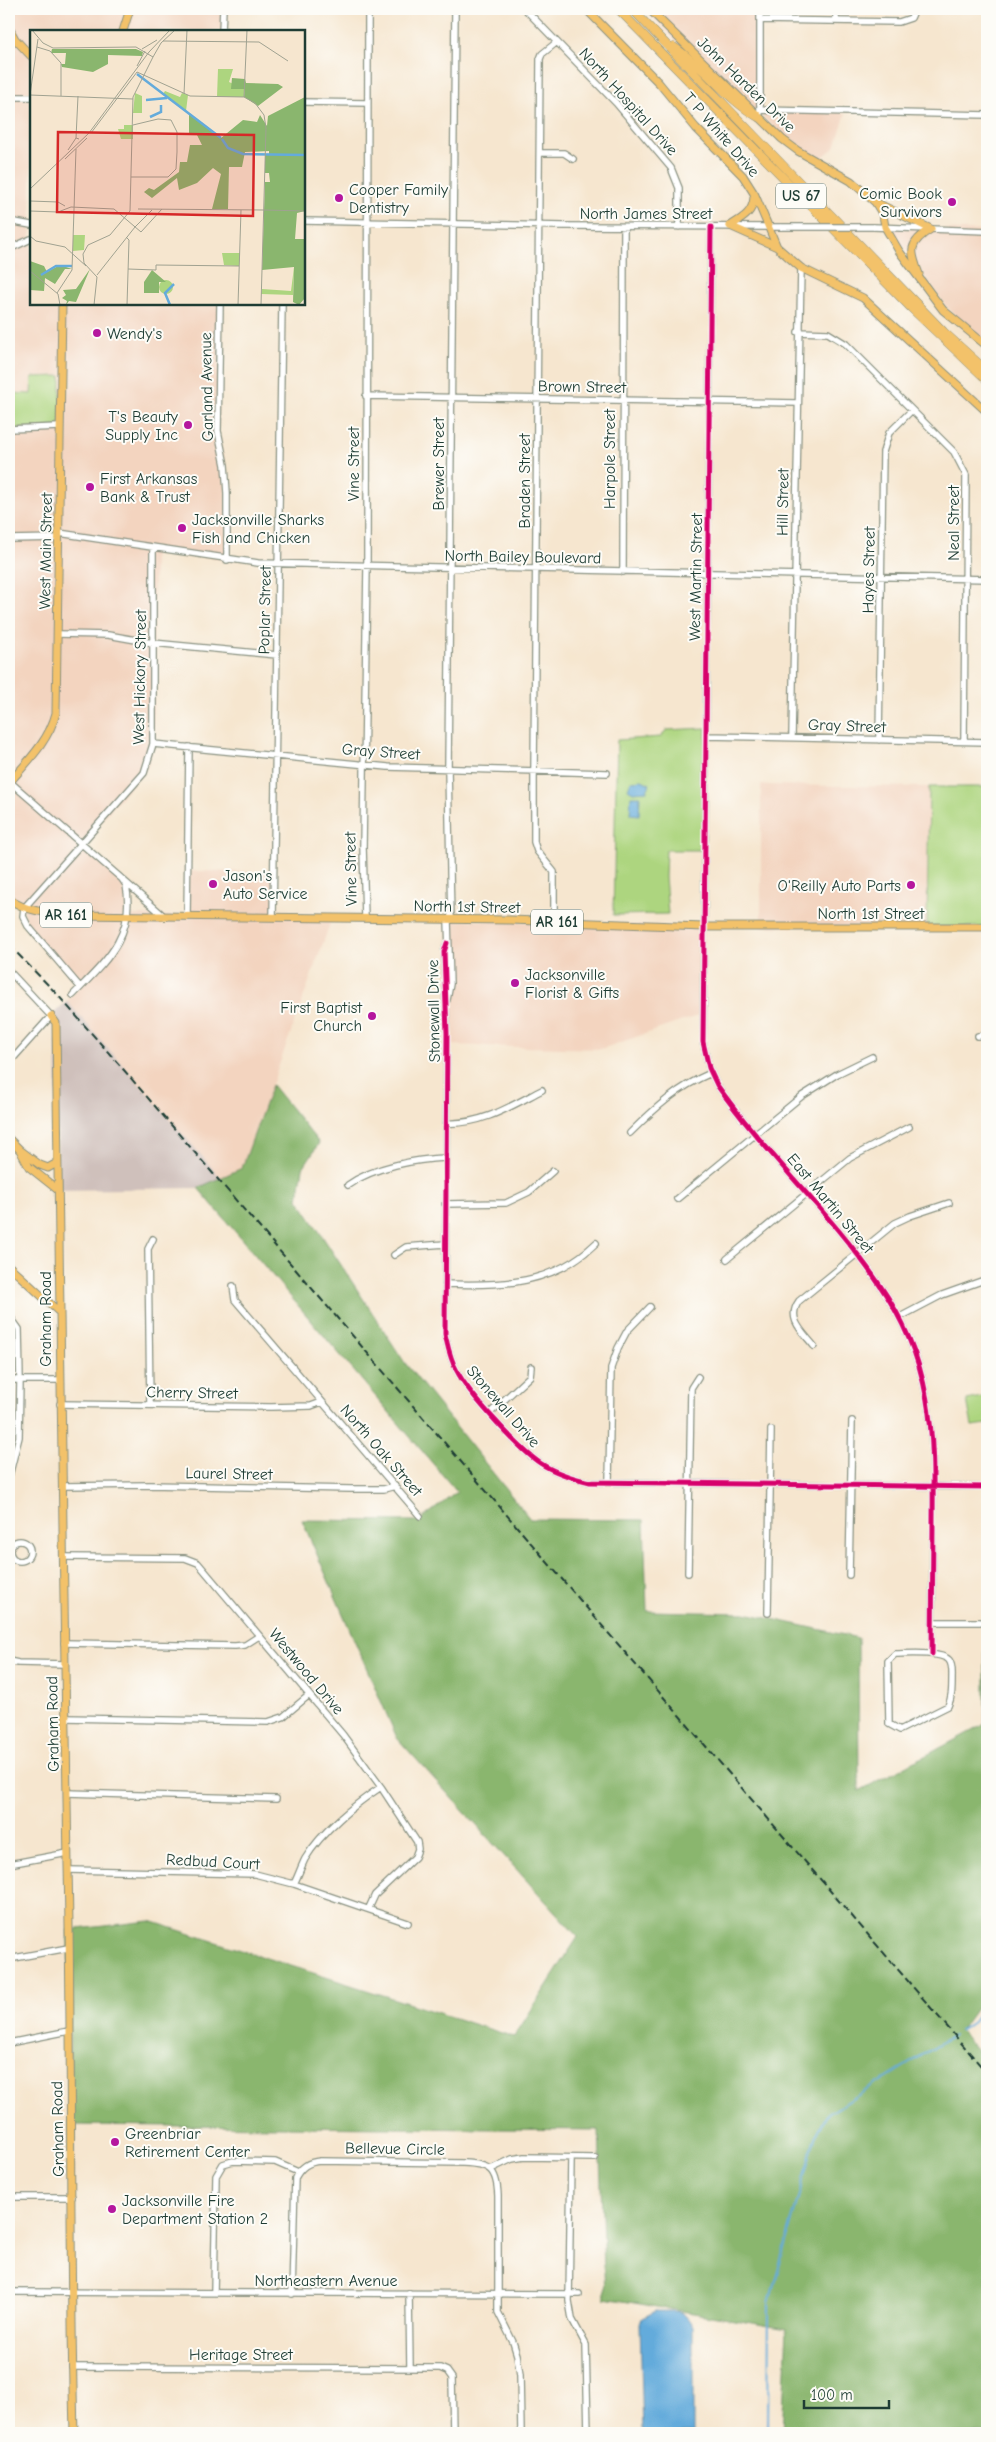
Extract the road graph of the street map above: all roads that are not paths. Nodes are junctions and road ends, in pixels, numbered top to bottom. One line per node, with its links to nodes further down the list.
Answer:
1 (130, 9): 16 (main road)
2 (223, 9): 17 (street)
3 (368, 9): 24 (street, Vine Street)
4 (455, 9): 34 (street, Brewer Street)
5 (525, 9): 19 (street, North Hospital Drive)
6 (586, 9): 29 (main road, T P White Drive)
7 (618, 9): 56 (highway, US 67)
8 (632, 9): 18 (highway, US 67)
9 (649, 9): 25 (main road, John Harden Drive)
10 (760, 9): 13 (street)
11 (836, 9): 14 (street)
12 (915, 9): 14 (street)
13 (760, 20): 14 (street); 25 (street)
14 (836, 21)
15 (9, 28): 20 (main road)
16 (123, 30)
17 (222, 30)
18 (658, 35): 25 (highway); 55 (highway, US 67)
19 (557, 42): 27 (street, Braden Street); 40 (street, North Hospital Drive)
20 (30, 55)
21 (9, 97): 22 (street)
22 (30, 97)
23 (305, 102): 24 (street)
24 (367, 103): 33 (street, Vine Street)
25 (760, 114): 26 (street); 30 (main road, John Harden Drive)
26 (987, 115)
27 (540, 153): 28 (street); 36 (street, Braden Street)
28 (573, 159)
29 (754, 195): 38 (main road); 41 (main road, T P White Drive)
30 (875, 202): 42 (main road, John Harden Drive); 43 (main road)
31 (305, 221): 33 (street, North James Street)
32 (9, 222): 35 (street)
33 (366, 222): 34 (street, North James Street); 57 (street, Vine Street)
34 (453, 224): 36 (street, North James Street); 58 (street, Brewer Street)
35 (30, 225)
36 (539, 226): 39 (street, North James Street); 59 (street, Braden Street)
37 (711, 226): 38 (street, North James Street); 40 (street, North James Street); 61 (street, West Martin Street)
38 (730, 226): 41 (street, North James Street); 46 (main road)
39 (624, 227): 40 (street, North James Street); 60 (street, Harpole Street)
40 (679, 227)
41 (768, 227): 42 (street, North James Street, bridge); 46 (main road, T P White Drive)
42 (885, 227): 43 (street, North James Street); 49 (main road, John Harden Drive)
43 (930, 229): 44 (street, North James Street); 49 (main road)
44 (987, 232)
45 (30, 240): 47 (street)
46 (777, 247): 48 (main road, T P White Drive)
47 (9, 250)
48 (801, 268): 53 (street, Hill Street); 64 (main road, T P White Drive)
49 (922, 280): 54 (main road, John Harden Drive)
50 (62, 305): 65 (main road, West Main Street)
51 (220, 305): 70 (street, Garland Avenue)
52 (282, 305): 71 (street, Poplar Street)
53 (798, 332): 62 (street, Hill Street); 63 (street, Neal Street)
54 (987, 346)
55 (987, 371)
56 (987, 380)
57 (366, 396): 58 (street, Brown Street); 72 (street, Vine Street)
58 (451, 397): 59 (street, Brown Street); 73 (street, Brewer Street)
59 (538, 398): 60 (street, Brown Street); 74 (street, Braden Street)
60 (624, 400): 61 (street, Brown Street); 75 (street, Harpole Street)
61 (709, 402): 62 (street, Brown Street); 76 (street, West Martin Street)
62 (797, 403): 77 (street, Hill Street)
63 (911, 411): 78 (street, Hayes Street); 79 (street, Neal Street)
64 (987, 412)
65 (60, 427): 66 (street); 67 (main road, West Main Street)
66 (9, 429)
67 (60, 536): 68 (street, North Bailey Boulevard); 69 (street, North Bailey Boulevard); 81 (main road, West Main Street)
68 (9, 539)
69 (153, 549): 70 (street, North Bailey Boulevard); 82 (street, West Hickory Street)
70 (227, 560): 71 (street, North Bailey Boulevard)
71 (278, 564): 72 (street, North Bailey Boulevard); 83 (street, Poplar Street)
72 (367, 566): 73 (street, North Bailey Boulevard); 92 (street, Vine Street)
73 (452, 568): 74 (street, North Bailey Boulevard); 93 (street, Brewer Street)
74 (537, 570): 75 (street, North Bailey Boulevard); 94 (street, Braden Street)
75 (623, 572): 76 (street, North Bailey Boulevard)
76 (708, 574): 77 (street, North Bailey Boulevard); 84 (street, West Martin Street)
77 (795, 575): 78 (street, North Bailey Boulevard); 85 (street, Hill Street)
78 (881, 577): 79 (street, North Bailey Boulevard); 86 (street, Hayes Street)
79 (967, 579): 80 (street, North Bailey Boulevard); 87 (street, Neal Street)
80 (987, 579)
81 (58, 634): 82 (street); 96 (main road, West Main Street)
82 (153, 643): 83 (street); 89 (street, West Hickory Street)
83 (277, 655): 91 (street, Poplar Street)
84 (706, 736): 85 (street, Gray Street); 108 (street, West Martin Street)
85 (792, 737): 86 (street, Gray Street)
86 (879, 740): 87 (street, Gray Street)
87 (964, 741): 88 (street, Gray Street)
88 (987, 742)
89 (153, 744): 90 (street, Gray Street); 97 (street, West Hickory Street)
90 (189, 747): 91 (street, Gray Street); 102 (street)
91 (276, 755): 92 (street, Gray Street); 104 (street, Poplar Street)
92 (364, 764): 93 (street, Gray Street); 105 (street, Vine Street)
93 (448, 769): 94 (street, Gray Street); 106 (street, Brewer Street)
94 (534, 770): 95 (street, Gray Street); 107 (street, Braden Street)
95 (607, 772)
96 (9, 782): 97 (street)
97 (81, 843): 98 (street); 100 (street, West Hickory Street)
98 (122, 879): 101 (street); 103 (street)
99 (9, 899): 100 (main road, North 1st Street / AR 161)
100 (24, 908): 101 (main road, North 1st Street / AR 161); 111 (street)
101 (126, 915): 103 (main road, North 1st Street / AR 161); 111 (street)
102 (187, 916): 103 (main road, North 1st Street / AR 161); 104 (main road, North 1st Street / AR 161)
103 (165, 917)
104 (273, 917): 105 (main road, North 1st Street / AR 161)
105 (365, 918): 106 (main road, North 1st Street / AR 161)
106 (450, 920): 107 (main road, North 1st Street / AR 161); 120 (street, Stonewall Drive)
107 (554, 922): 108 (main road, North 1st Street / AR 161)
108 (704, 927): 109 (main road, North 1st Street / AR 161); 118 (street, East Martin Street)
109 (987, 927)
110 (9, 971): 113 (street)
111 (80, 987): 112 (street)
112 (73, 995)
113 (51, 1016): 117 (street); 127 (main road, Graham Road)
114 (987, 1035): 115 (street)
115 (978, 1036)
116 (872, 1057): 123 (street)
117 (9, 1062)
118 (711, 1073): 122 (street); 123 (street, East Martin Street)
119 (542, 1090): 120 (street)
120 (446, 1123): 126 (street, Stonewall Drive)
121 (909, 1127): 131 (street)
122 (630, 1133)
123 (756, 1133): 131 (street, East Martin Street); 132 (street)
124 (9, 1139): 125 (main road)
125 (20, 1150): 127 (main road); 130 (main road)
126 (446, 1158): 129 (street); 134 (street, Stonewall Drive)
127 (58, 1163): 130 (main road, Graham Road)
128 (553, 1171): 134 (street)
129 (348, 1185)
130 (58, 1190): 146 (main road, Graham Road)
131 (806, 1194): 138 (street, East Martin Street); 140 (street)
132 (677, 1199)
133 (949, 1203): 138 (street)
134 (445, 1204): 137 (street, Stonewall Drive)
135 (153, 1239): 157 (street)
136 (596, 1243): 143 (street)
137 (445, 1244): 139 (street); 143 (street, Stonewall Drive)
138 (856, 1253): 148 (street, East Martin Street); 149 (street)
139 (394, 1255)
140 (727, 1259)
141 (9, 1266): 146 (main road)
142 (987, 1279): 148 (street)
143 (445, 1284): 158 (street, Stonewall Drive)
144 (233, 1286): 155 (street, North Oak Street)
145 (650, 1306): 162 (street)
146 (58, 1311): 154 (main road, Graham Road)
147 (9, 1315): 153 (street)
148 (900, 1316): 168 (street, East Martin Street)
149 (814, 1346)
150 (531, 1367): 158 (street)
151 (698, 1377): 163 (street)
152 (9, 1380): 153 (street)
153 (20, 1380): 154 (street); 161 (street)
154 (59, 1380): 156 (main road, Graham Road)
155 (322, 1402): 157 (street, Cherry Street); 166 (street, North Oak Street)
156 (60, 1404): 157 (street, Cherry Street); 165 (main road, Graham Road)
157 (150, 1406)
158 (490, 1413): 162 (street, Stonewall Drive)
159 (852, 1421): 167 (street)
160 (771, 1430): 164 (street)
161 (9, 1476)
162 (610, 1482): 163 (street, Stonewall Drive)
163 (690, 1483): 164 (street, Stonewall Drive); 172 (street)
164 (770, 1485): 167 (street, Stonewall Drive); 174 (street)
165 (63, 1486): 166 (street, Laurel Street); 171 (main road, Graham Road)
166 (395, 1486): 170 (street, North Oak Street)
167 (851, 1486): 168 (street, Stonewall Drive); 173 (street)
168 (933, 1486): 169 (street, Stonewall Drive); 175 (street, East Martin Street)
169 (987, 1487)
170 (420, 1516)
171 (64, 1557): 177 (street, Westwood Drive); 178 (main road, Graham Road)
172 (688, 1573)
173 (850, 1575)
174 (768, 1613)
175 (932, 1622): 176 (street); 179 (street, East Martin Street)
176 (980, 1622)
177 (259, 1636): 178 (street); 182 (street, Westwood Drive)
178 (64, 1643): 181 (main road, Graham Road)
179 (932, 1654): 179 (street)
180 (9, 1661): 181 (street)
181 (65, 1664): 183 (main road, Graham Road)
182 (308, 1696): 183 (street); 184 (street, Westwood Drive)
183 (66, 1718): 185 (main road, Graham Road)
184 (381, 1787): 190 (street); 191 (street, Westwood Drive)
185 (67, 1793): 186 (street); 187 (main road, Graham Road)
186 (276, 1799)
187 (68, 1852): 188 (street); 189 (main road, Graham Road)
188 (9, 1864)
189 (69, 1870): 190 (street, Redbud Court); 193 (main road, Graham Road)
190 (294, 1884): 191 (street, Redbud Court)
191 (369, 1908): 192 (street, Redbud Court)
192 (408, 1924)
193 (68, 1948): 194 (street); 195 (main road, Graham Road)
194 (9, 1959)
195 (69, 2031): 196 (street); 202 (main road, Graham Road)
196 (9, 2043)
197 (571, 2158): 198 (street); 199 (street); 209 (street)
198 (595, 2158)
199 (492, 2169): 200 (street, Bellevue Circle); 208 (street)
200 (298, 2172): 204 (street); 207 (street)
201 (9, 2197): 202 (street)
202 (72, 2197): 206 (main road, Graham Road)
203 (9, 2292): 206 (street, Northeastern Avenue)
204 (214, 2293): 206 (street, Northeastern Avenue); 207 (street, Northeastern Avenue)
205 (409, 2293): 207 (street, Northeastern Avenue); 208 (street, Northeastern Avenue); 212 (street)
206 (72, 2294): 211 (main road, Graham Road)
207 (292, 2294)
208 (497, 2294): 209 (street, Northeastern Avenue); 215 (street)
209 (568, 2294): 210 (street, Northeastern Avenue); 216 (street)
210 (579, 2294)
211 (72, 2367): 212 (street, Heritage Street); 213 (main road, Graham Road)
212 (410, 2368): 214 (street, Heritage Street)
213 (74, 2433)
214 (453, 2433)
215 (521, 2433)
216 (588, 2433)

